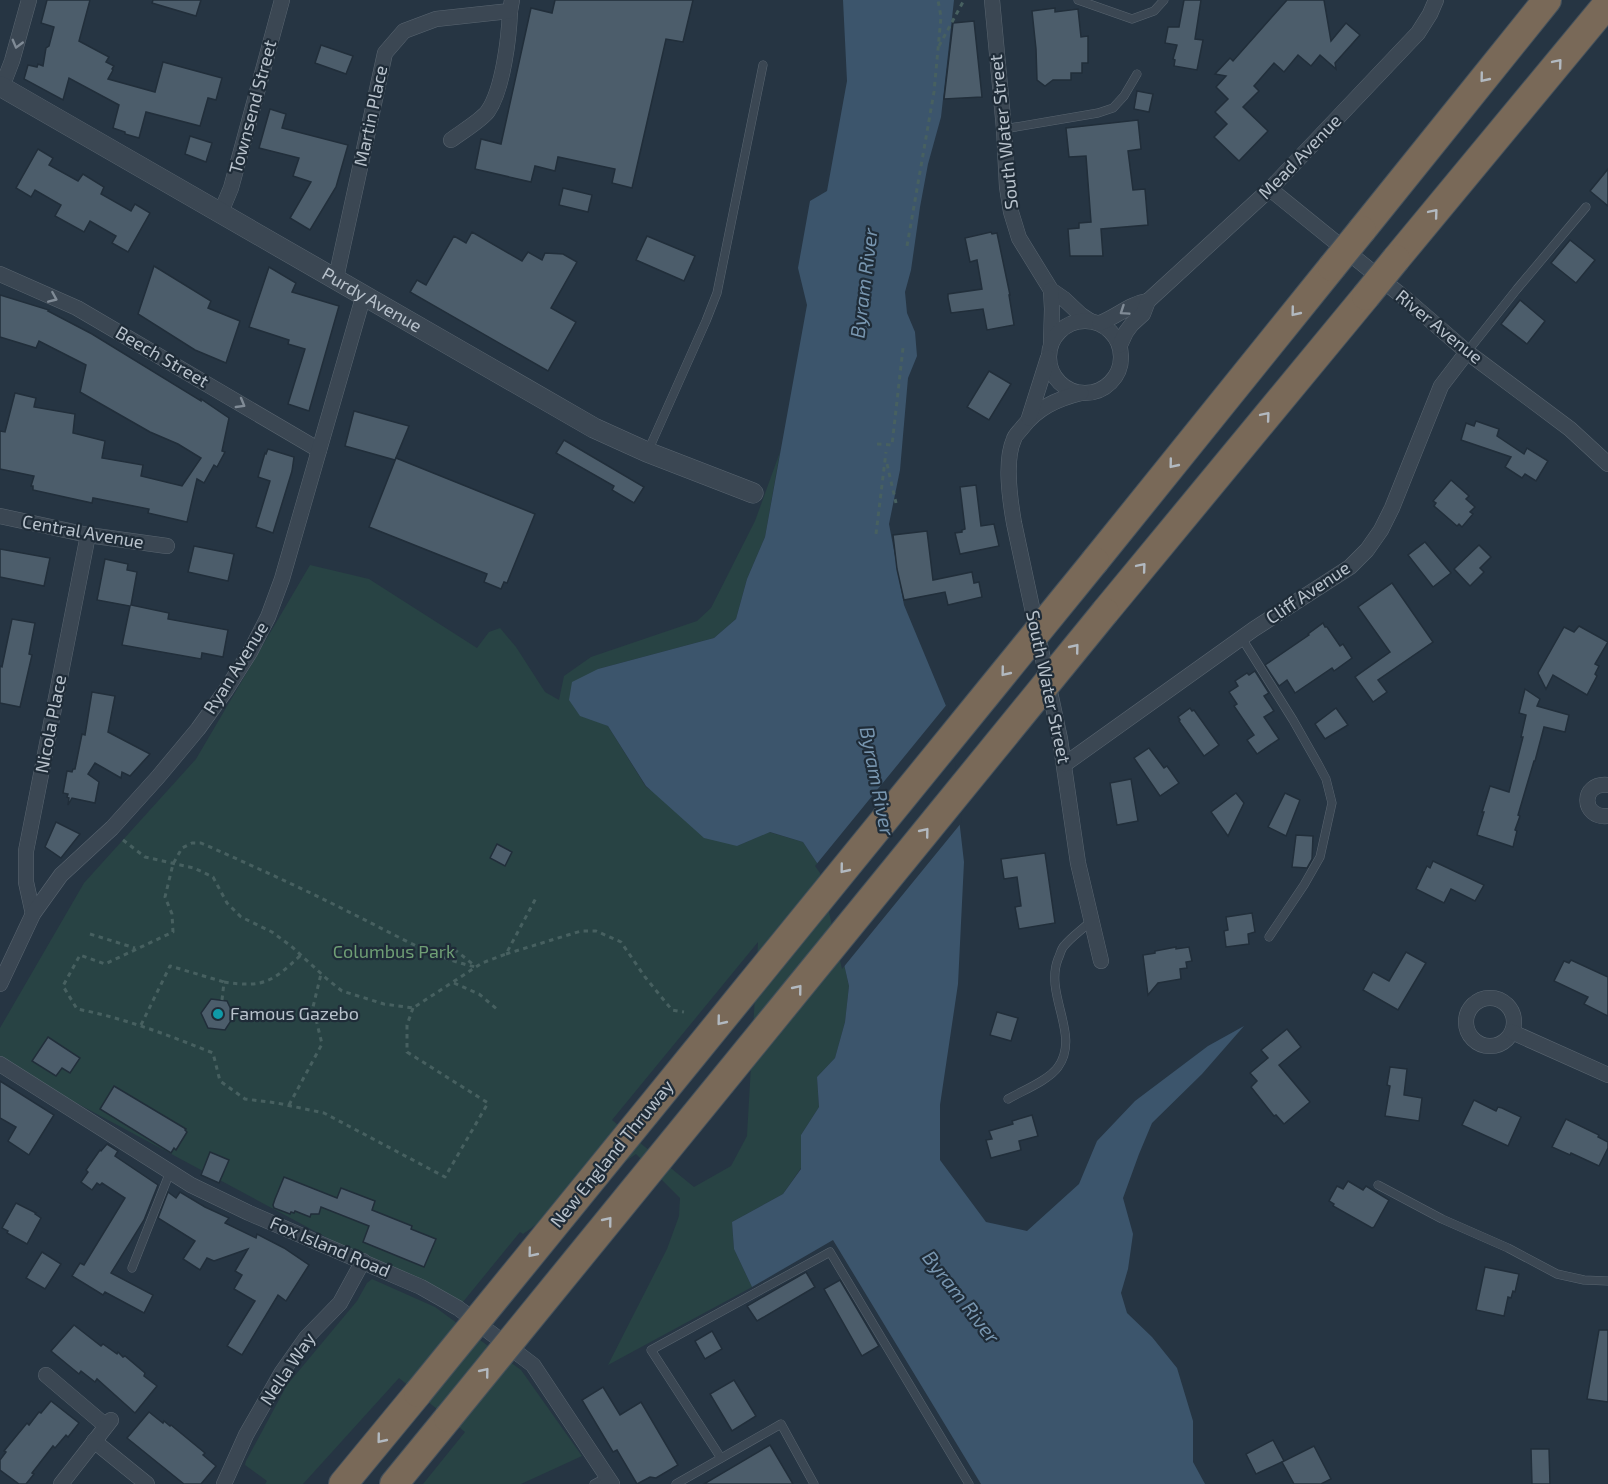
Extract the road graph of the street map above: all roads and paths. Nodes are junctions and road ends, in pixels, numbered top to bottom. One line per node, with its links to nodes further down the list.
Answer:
1 (29, 0): 15 (street, one-way to 15)
2 (282, 0): 20 (street, Townsend Street)
3 (938, 0): 12 (path)
4 (964, 0): 12 (path)
5 (992, 0): 16 (street, South Water Street)
6 (1078, 0): 7 (lane)
7 (1164, 0)
8 (1436, 0): 18 (street, Mead Avenue)
9 (1547, 0): 89 (highway, New England Thruway, one-way to 89, bridge)
10 (1608, 3): 90 (highway, one-way to 10, bridge)
11 (511, 6): 17 (street, Martin Place); 23 (street, Martin Place)
12 (938, 48): 21 (path)
13 (763, 65): 36 (lane)
14 (1137, 74): 16 (lane)
15 (1, 86): 20 (street, Purdy Avenue)
16 (1004, 129): 24 (street, South Water Street)
17 (451, 140)
18 (1270, 189): 26 (street, Mead Avenue); 31 (street, River Avenue)
19 (1586, 207): 31 (lane)
20 (221, 212): 23 (street, Purdy Avenue)
21 (907, 246)
22 (0, 274): 35 (street, Beech Street, one-way to 35)
23 (336, 278): 25 (street, Purdy Avenue)
24 (1051, 290): 27 (street, South Water Street); 30 (street, South Water Street)
25 (364, 294): 35 (street, Ryan Avenue); 36 (street, Purdy Avenue)
26 (1148, 301): 27 (street, Mead Avenue, one-way to 27); 28 (street, Mead Avenue)
27 (1095, 322): 28 (street); 30 (street)
28 (1120, 345): 32 (street)
29 (903, 348): 34 (path)
30 (1050, 350): 32 (street); 33 (street, South Water Street)
31 (1467, 352): 39 (street, River Avenue); 46 (street, Cliff Avenue)
32 (1081, 393): 33 (street, South Water Street)
33 (1029, 418): 47 (street, South Water Street)
34 (877, 444)
35 (319, 450): 53 (street, Ryan Avenue)
36 (647, 452): 40 (street, Purdy Avenue)
37 (886, 452): 38 (path)
38 (885, 460): 41 (path); 43 (path)
39 (1608, 465)
40 (753, 493)
41 (896, 503)
42 (0, 516): 44 (street, Central Avenue)
43 (876, 534)
44 (88, 535): 45 (street, Central Avenue); 53 (street, Nicola Place)
45 (167, 546)
46 (1241, 638): 47 (street, Cliff Avenue); 56 (lane)
47 (1065, 764): 54 (street, South Water Street)
48 (1608, 785): 49 (street)
49 (1608, 816)
50 (123, 839): 51 (path)
51 (173, 864): 58 (path); 60 (path); 62 (path)
52 (536, 898): 59 (path)
53 (33, 914): 66 (street, Ryan Avenue)
54 (1091, 921): 61 (street, South Water Street); 75 (lane)
55 (90, 934): 58 (path)
56 (1269, 937)
57 (446, 946): 62 (path)
58 (137, 948): 71 (path)
59 (506, 954): 62 (path); 70 (path)
60 (301, 955): 63 (path); 64 (path)
61 (1101, 961)
62 (476, 967): 65 (path)
63 (321, 974): 68 (path); 76 (path)
64 (224, 982): 67 (path); 71 (path)
65 (454, 982): 68 (path); 69 (path)
66 (0, 984)
67 (222, 1000)
68 (413, 1008): 76 (path)
69 (498, 1010)
70 (684, 1012)
71 (141, 1025): 76 (path)
72 (1512, 1032): 74 (street)
73 (0, 1064): 77 (street, Fox Island Road)
74 (1608, 1075)
75 (1008, 1099)
76 (289, 1105)
77 (170, 1172): 79 (street, Fox Island Road); 80 (lane)
78 (1378, 1185): 81 (lane)
79 (363, 1261): 85 (street, Fox Island Road); 88 (street, Nella Way)
80 (132, 1268)
81 (1608, 1281)
82 (46, 1375): 83 (street)
83 (94, 1442): 86 (street); 87 (street)
84 (721, 1458): 91 (lane); 92 (lane); 93 (lane)
85 (604, 1482)
86 (61, 1484)
87 (147, 1484)
88 (224, 1484)
89 (343, 1484)
90 (394, 1484)
91 (676, 1484)
92 (814, 1484)
93 (969, 1484)

